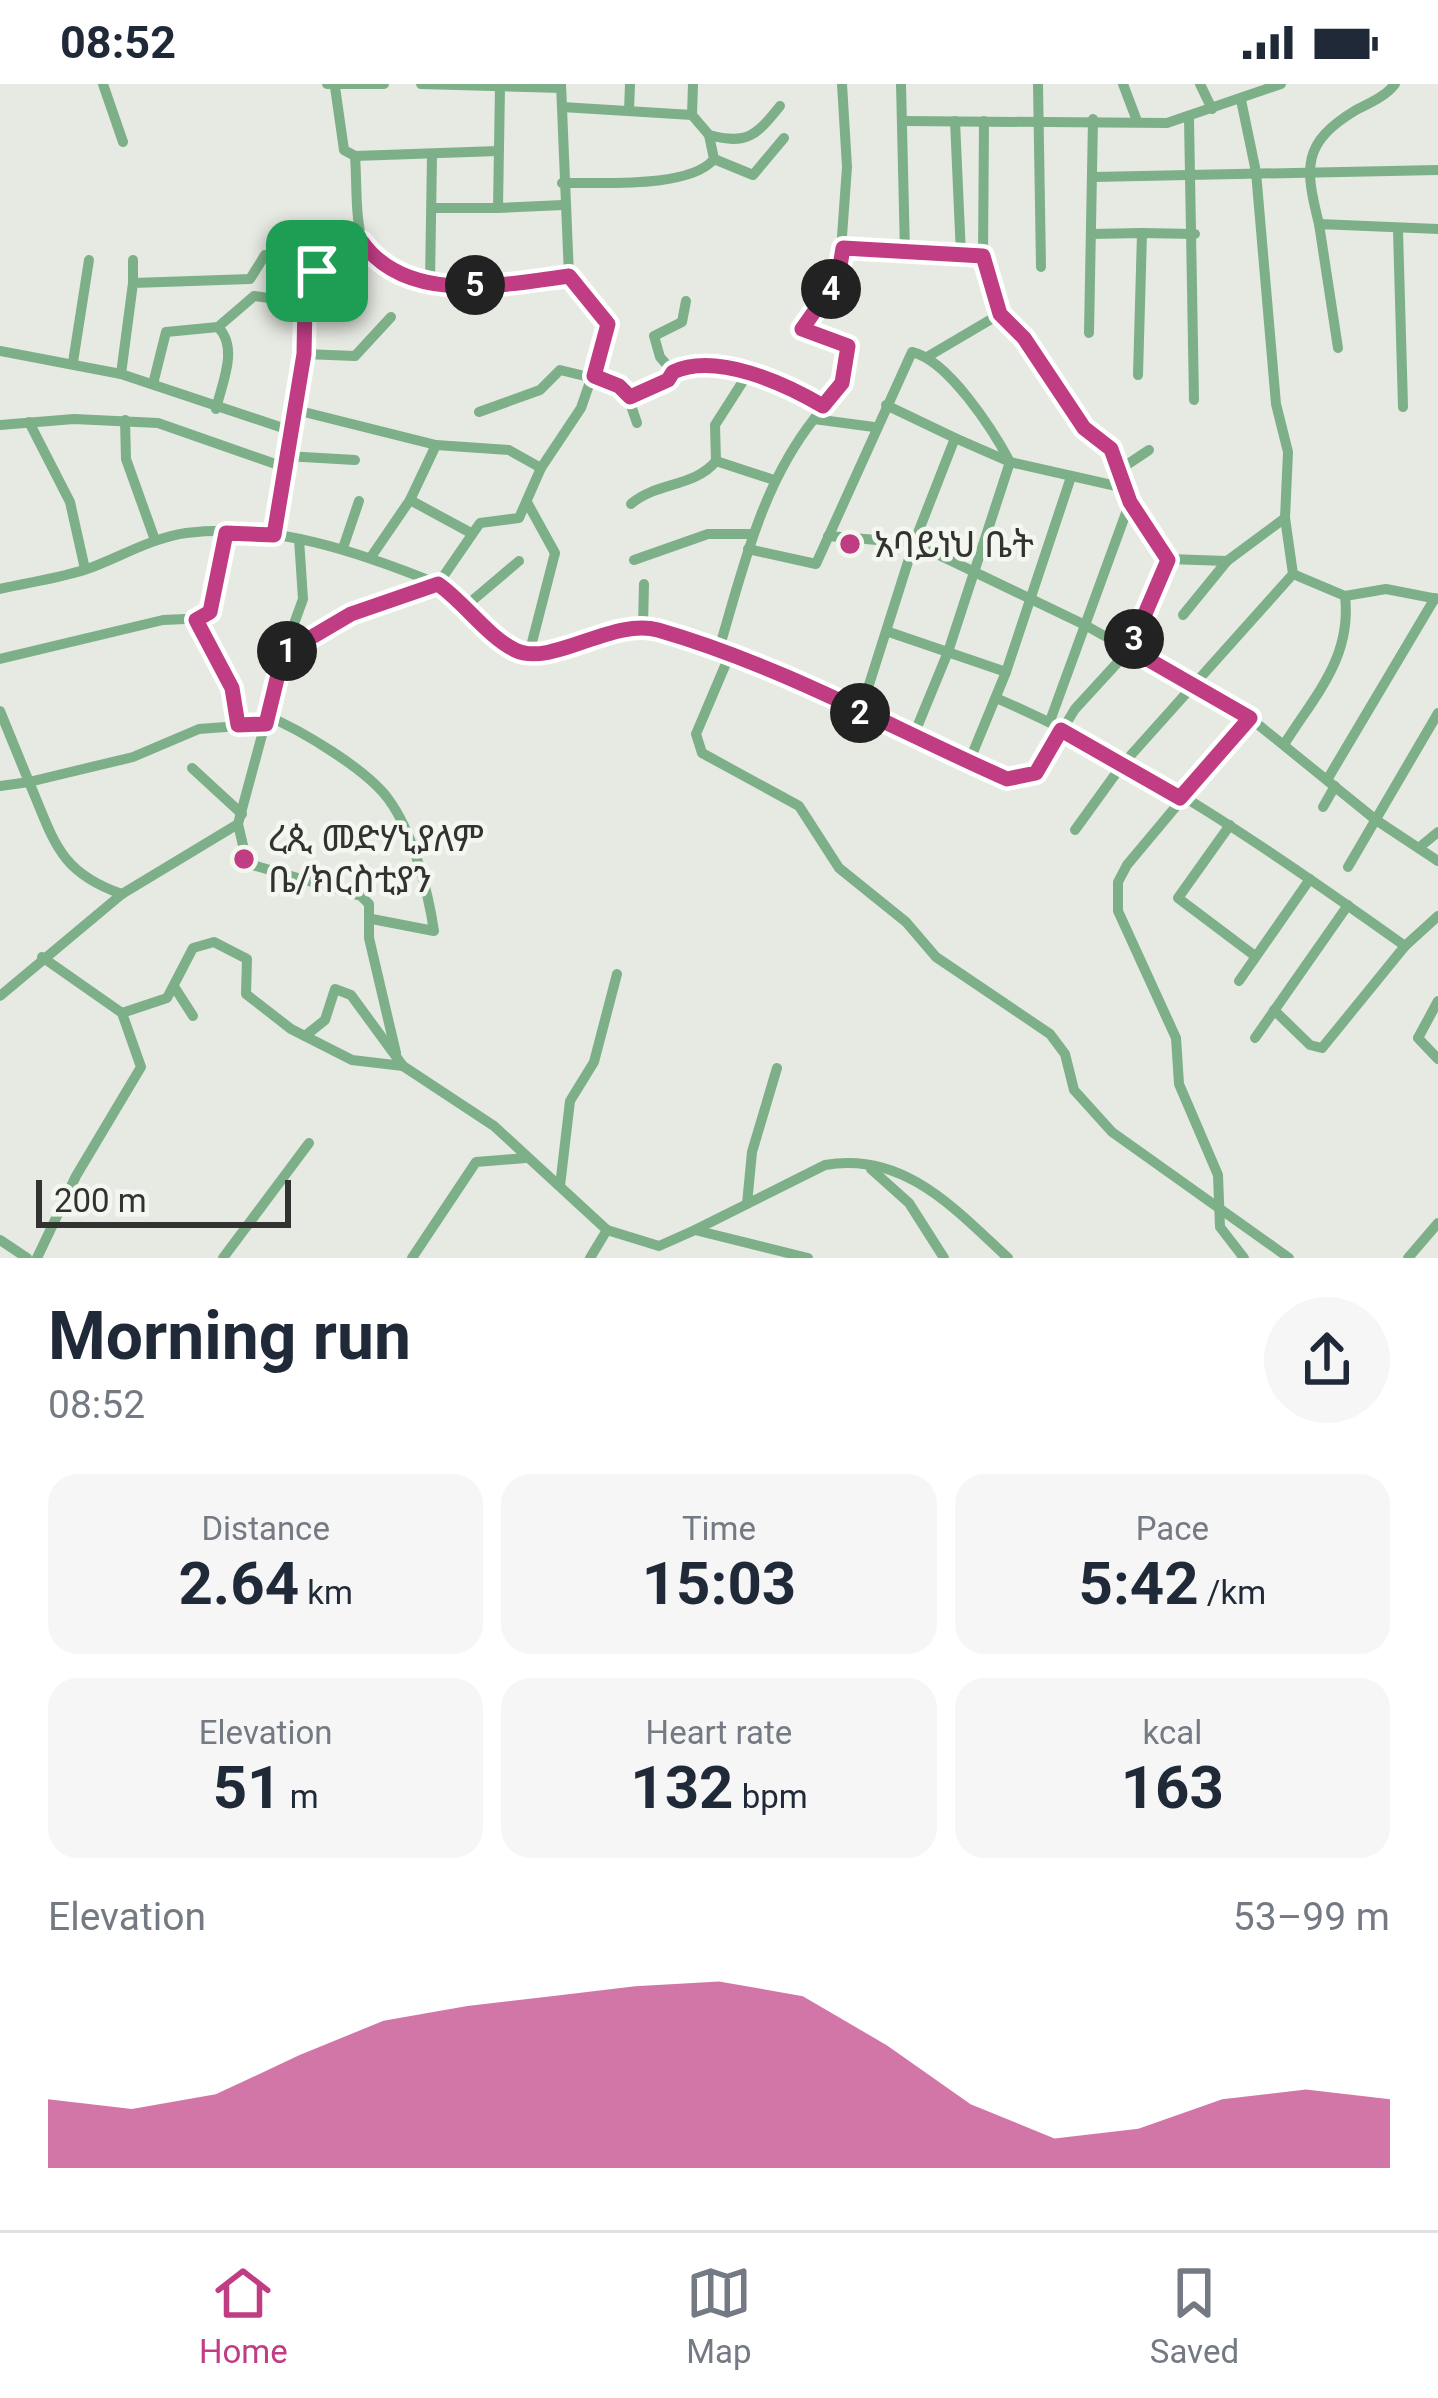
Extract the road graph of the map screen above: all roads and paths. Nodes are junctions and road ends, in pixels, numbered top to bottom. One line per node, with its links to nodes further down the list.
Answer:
1 (103, 84): 31 (street)
2 (384, 84): 12 (street)
3 (421, 84): 15 (street)
4 (630, 84): 20 (street)
5 (693, 84): 21 (street)
6 (842, 84): 52 (street)
7 (901, 84): 25 (street)
8 (1038, 84): 22 (street)
9 (1123, 84): 27 (street)
10 (1200, 84): 19 (street)
11 (1395, 84): 37 (street)
12 (331, 85): 34 (street)
13 (1275, 85): 16 (street)
14 (561, 86): 15 (street); 18 (street)
15 (500, 88): 32 (street)
16 (1241, 100): 19 (street); 38 (street)
17 (780, 106): 29 (street)
18 (562, 107): 20 (street); 41 (street)
19 (1212, 109): 24 (street)
20 (629, 111): 21 (street)
21 (692, 116): 29 (street)
22 (1038, 119): 23 (street); 28 (street); 58 (street)
23 (1093, 119): 27 (street); 40 (street)
24 (1189, 119): 27 (street); 39 (street)
25 (902, 121): 26 (street); 53 (street)
26 (956, 121): 28 (street); 54 (street)
27 (1137, 121)
28 (984, 122): 55 (street)
29 (709, 135): 35 (street)
30 (784, 137): 35 (street)
31 (123, 142)
32 (498, 152): 33 (street); 44 (street)
33 (432, 154): 34 (street); 43 (street)
34 (355, 156): 51 (street)
35 (714, 158): 41 (street)
36 (1438, 170): 37 (street)
37 (1305, 171): 38 (street); 45 (street)
38 (1256, 172): 39 (street); 112 (street)
39 (1192, 175): 40 (street); 50 (street)
40 (1093, 177): 48 (street)
41 (562, 183): 42 (street)
42 (562, 205): 44 (street); 60 (street)
43 (434, 208): 44 (street); 61 (street)
44 (498, 208)
45 (1319, 224): 47 (street); 69 (street)
46 (1438, 229): 47 (street)
47 (1398, 230): 84 (street)
48 (1092, 233): 49 (street); 68 (street)
49 (1142, 233): 50 (street); 77 (street)
50 (1195, 234): 81 (street)
51 (362, 242): 59 (street); 61 (street)
52 (843, 248): 53 (street); 83 (street)
53 (905, 253): 54 (street)
54 (962, 255): 55 (street)
55 (983, 256): 65 (street)
56 (89, 260): 73 (street)
57 (134, 260): 62 (street)
58 (1041, 267)
59 (317, 271): 62 (street); 64 (street)
60 (569, 276): 61 (street); 78 (street)
61 (430, 283)
62 (133, 284): 75 (street)
63 (686, 301): 74 (street)
64 (305, 303): 67 (street); 71 (street)
65 (1000, 314): 72 (street); 103 (street)
66 (391, 317): 71 (street)
67 (218, 327): 79 (street); 85 (street)
68 (1089, 333)
69 (1338, 348)
70 (0, 351): 73 (street)
71 (304, 354): 86 (street)
72 (927, 357): 82 (street); 101 (street)
73 (73, 362): 75 (street)
74 (673, 372): 76 (street); 80 (street)
75 (121, 374): 79 (street)
76 (747, 375): 83 (street); 99 (street)
77 (1138, 375)
78 (593, 377): 80 (street); 87 (street); 102 (street)
79 (153, 384): 85 (street)
80 (630, 397): 91 (street)
81 (1194, 400)
82 (886, 405): 93 (street); 95 (street)
83 (823, 406): 88 (street)
84 (1403, 407)
85 (216, 409): 94 (street)
86 (292, 409): 94 (street); 96 (street)
87 (479, 412)
88 (814, 419): 93 (street); 105 (street)
89 (125, 420): 90 (street); 100 (street); 119 (street)
90 (28, 422): 92 (street); 129 (street)
91 (637, 423)
92 (0, 425)
93 (874, 427): 117 (street)
94 (289, 430): 100 (street)
95 (956, 438): 101 (street); 120 (street)
96 (436, 445): 102 (street); 108 (street)
97 (1149, 450): 103 (street)
98 (356, 460): 100 (street)
99 (716, 461): 105 (street); 111 (street)
100 (285, 462): 116 (street)
101 (1010, 462): 104 (street); 128 (street)
102 (541, 468): 110 (street)
103 (1119, 470): 106 (street)
104 (1071, 477): 106 (street); 135 (street)
105 (774, 480): 115 (street)
106 (1126, 488): 109 (street)
107 (359, 500): 121 (street)
108 (410, 500): 114 (street); 123 (street)
109 (1130, 502): 125 (street); 140 (street)
110 (528, 504): 114 (street); 147 (street)
111 (631, 504)
112 (1285, 518): 127 (street); 130 (street)
113 (226, 533): 116 (street); 119 (street); 139 (street)
114 (472, 533): 131 (street)
115 (753, 534): 122 (street); 124 (street)
116 (274, 535): 118 (street)
117 (828, 536): 120 (street); 122 (street)
118 (299, 539): 121 (street); 146 (street)
119 (155, 540): 129 (street)
120 (914, 543): 128 (street); 142 (street)
121 (343, 548): 123 (street)
122 (748, 549): 144 (street)
123 (371, 556): 131 (street)
124 (634, 560)
125 (1168, 560): 127 (street); 143 (street)
126 (519, 561): 137 (street)
127 (1227, 561): 138 (street)
128 (976, 568): 135 (street); 145 (street)
129 (86, 569): 133 (street)
130 (1293, 574): 134 (street); 150 (street)
131 (438, 584): 137 (street); 146 (street)
132 (644, 584): 141 (street)
133 (0, 589)
134 (1345, 596): 136 (street); 161 (street)
135 (1030, 598): 140 (street); 149 (street)
136 (1437, 598): 166 (street)
137 (467, 604): 147 (street)
138 (1183, 615)
139 (196, 620): 148 (street); 158 (street)
140 (1085, 625): 143 (street); 157 (street)
141 (643, 627): 144 (street); 147 (street)
142 (890, 632): 145 (street); 153 (street)
143 (1130, 649): 150 (street); 159 (street)
144 (724, 651): 153 (street); 205 (street)
145 (948, 652): 149 (street); 160 (street)
146 (283, 654): 156 (street)
147 (529, 654)
148 (0, 659)
149 (1006, 672): 151 (street)
150 (1195, 686): 155 (street); 163 (street)
151 (996, 698): 157 (street); 162 (street)
152 (0, 711): 165 (street)
153 (860, 713): 160 (street)
154 (1438, 713): 171 (street)
155 (1250, 718): 161 (street); 168 (street)
156 (266, 720): 158 (street); 170 (street); 181 (street)
157 (1050, 722): 159 (street)
158 (238, 725): 165 (street)
159 (1061, 730): 162 (street); 163 (street)
160 (913, 737): 162 (street)
161 (1285, 743): 166 (street)
162 (969, 762)
163 (1122, 765): 168 (street); 173 (street)
164 (192, 768): 170 (street)
165 (29, 782): 167 (street); 179 (street)
166 (1331, 783): 169 (street); 171 (street)
167 (0, 786)
168 (1180, 798): 172 (street); 205 (street)
169 (1323, 807)
170 (240, 819): 179 (street); 181 (street)
171 (1376, 820): 175 (street); 177 (street)
172 (1230, 825): 178 (street); 185 (street)
173 (1075, 830)
174 (1438, 832): 175 (street)
175 (1421, 846): 176 (street)
176 (1438, 861)
177 (1348, 867)
178 (1310, 879): 180 (street); 185 (street)
179 (122, 894): 186 (street)
180 (1348, 905): 184 (street); 192 (street)
181 (373, 919): 198 (street)
182 (1435, 919): 183 (street); 184 (street)
183 (1438, 939)
184 (1405, 946): 192 (street)
185 (1256, 956): 188 (street)
186 (43, 957): 190 (street); 193 (street)
187 (617, 974): 203 (street)
188 (1239, 981)
189 (175, 988): 193 (street); 194 (street); 195 (street)
190 (0, 996)
191 (1438, 1001): 197 (street)
192 (1274, 1010): 196 (street)
193 (122, 1013): 211 (street)
194 (193, 1016)
195 (305, 1036): 198 (street); 198 (street)
196 (1255, 1039)
197 (1438, 1059)
198 (399, 1061): 201 (street)
199 (776, 1068): 204 (street)
200 (309, 1143): 212 (street)
201 (526, 1158): 203 (street); 213 (street)
202 (869, 1167): 204 (street); 216 (street); 217 (street)
203 (560, 1186): 207 (street)
204 (747, 1204): 208 (street)
205 (1217, 1211): 218 (street); 219 (street)
206 (1438, 1223): 220 (street)
207 (607, 1230): 208 (street); 214 (street)
208 (695, 1230): 215 (street)
209 (0, 1240): 210 (street)
210 (27, 1258)
211 (38, 1258)
212 (223, 1258)
213 (412, 1258)
214 (590, 1258)
215 (808, 1258)
216 (944, 1258)
217 (1008, 1258)
218 (1244, 1258)
219 (1289, 1258)
220 (1408, 1258)

